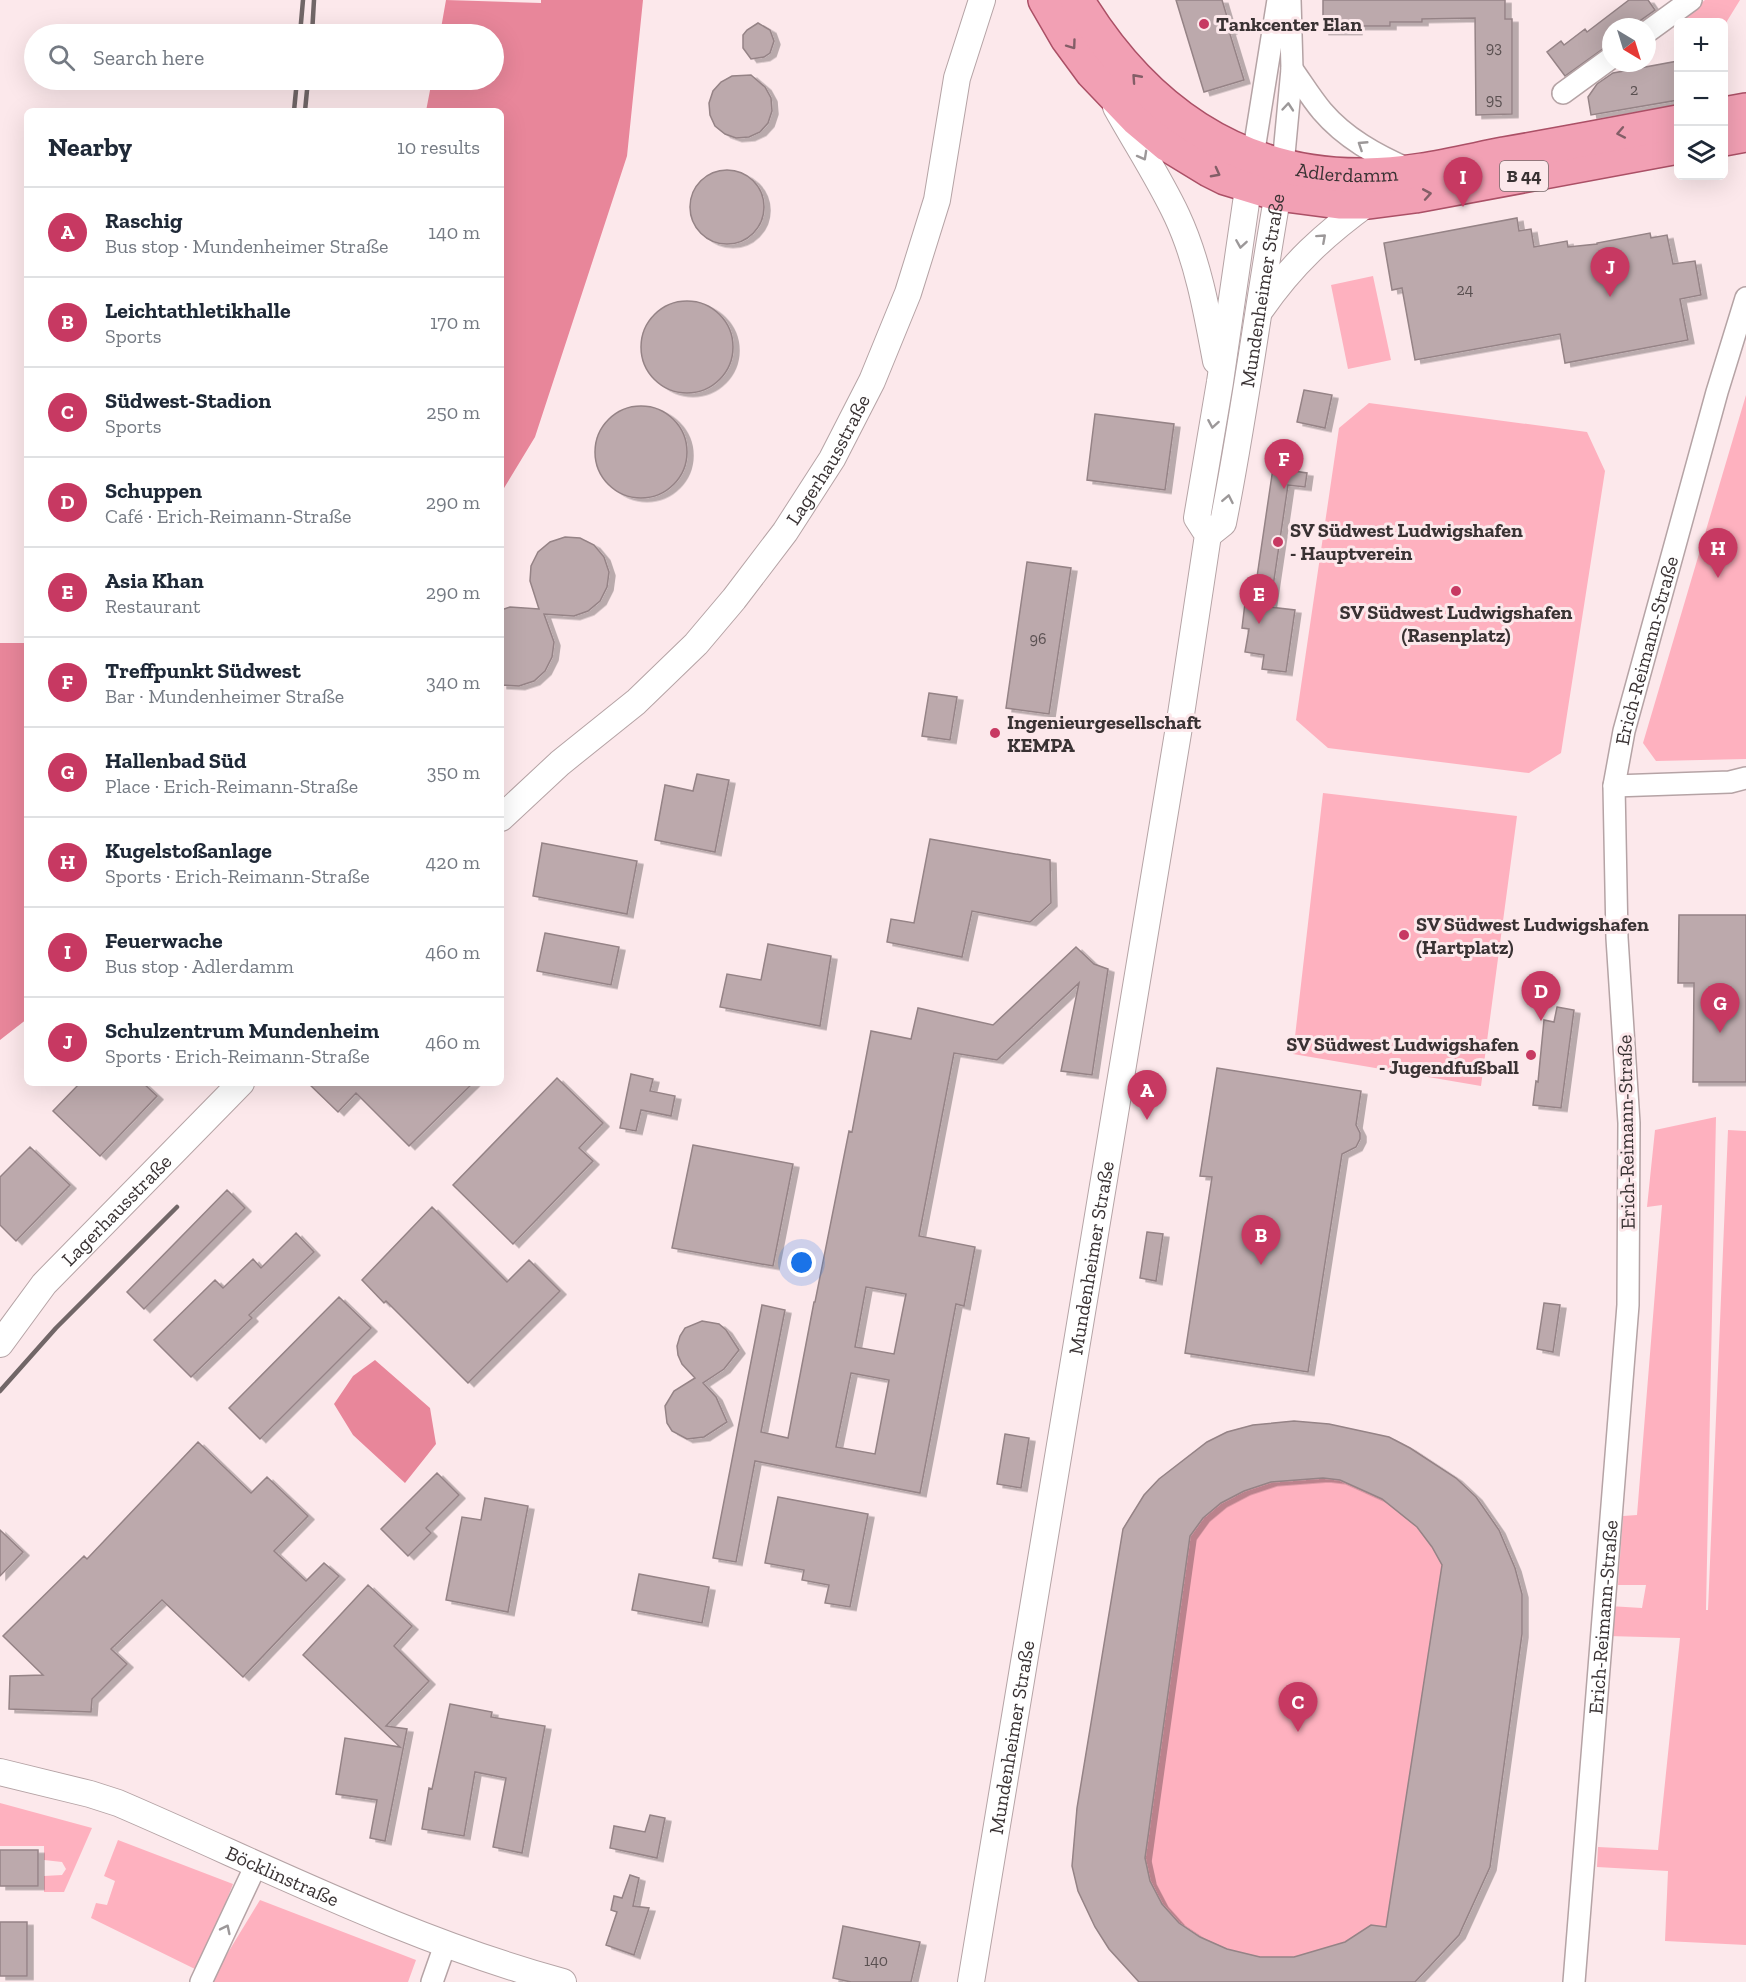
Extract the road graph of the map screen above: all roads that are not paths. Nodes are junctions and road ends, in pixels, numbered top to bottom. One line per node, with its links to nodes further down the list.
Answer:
1 (962, 0): 12 (street)
2 (982, 0): 12 (street, Lagerhausstraße)
3 (1045, 0): 13 (main road, B 44, one-way to 13)
4 (1077, 0): 22 (main road, Adlerdamm / B 44, one-way to 4)
5 (1278, 0): 22 (street, Mundenheimer Straße)
6 (1290, 0): 11 (street, Mundenheimer Straße)
7 (1691, 0): 8 (street)
8 (1669, 6): 9 (street)
9 (1656, 21)
10 (1602, 65): 14 (street)
11 (1292, 69): 21 (street, one-way to 11); 22 (street, Mundenheimer Straße, one-way to 11)
12 (957, 78): 30 (street, Lagerhausstraße)
13 (1104, 86): 22 (main road, B 44, one-way to 22); 26 (street, one-way to 26)
14 (1563, 93)
15 (1746, 110): 16 (main road)
16 (1728, 113)
17 (1674, 123): 21 (main road, Adlerdamm / B 44, one-way to 21)
18 (1746, 135): 19 (main road)
19 (1728, 138)
20 (1674, 148): 23 (main road, Adlerdamm / B 44, one-way to 20)
21 (1414, 171): 22 (main road, Adlerdamm / B 44)
22 (1266, 175): 23 (main road, B 44); 25 (street, Mundenheimer Straße); 26 (street, Mundenheimer Straße, one-way to 26)
23 (1369, 202): 25 (street, one-way to 23)
24 (1746, 298): 29 (street, Erich-Reimann-Straße)
25 (1257, 315): 27 (street, Mundenheimer Straße, one-way to 25)
26 (1220, 382): 27 (street, Mundenheimer Straße, one-way to 27)
27 (1208, 535): 39 (street, Mundenheimer Straße)
28 (1746, 778): 29 (street)
29 (1614, 786): 40 (street, Erich-Reimann-Straße)
30 (504, 815)
31 (238, 1086): 32 (street, Lagerhausstraße)
32 (0, 1344)
33 (0, 1772): 34 (street, Böcklinstraße)
34 (256, 1865): 35 (street, Böcklinstraße); 36 (street, one-way to 34)
35 (445, 1945): 37 (street); 38 (street, Böcklinstraße)
36 (201, 1982)
37 (432, 1982)
38 (563, 1982)
39 (971, 1982)
40 (1574, 1982)

